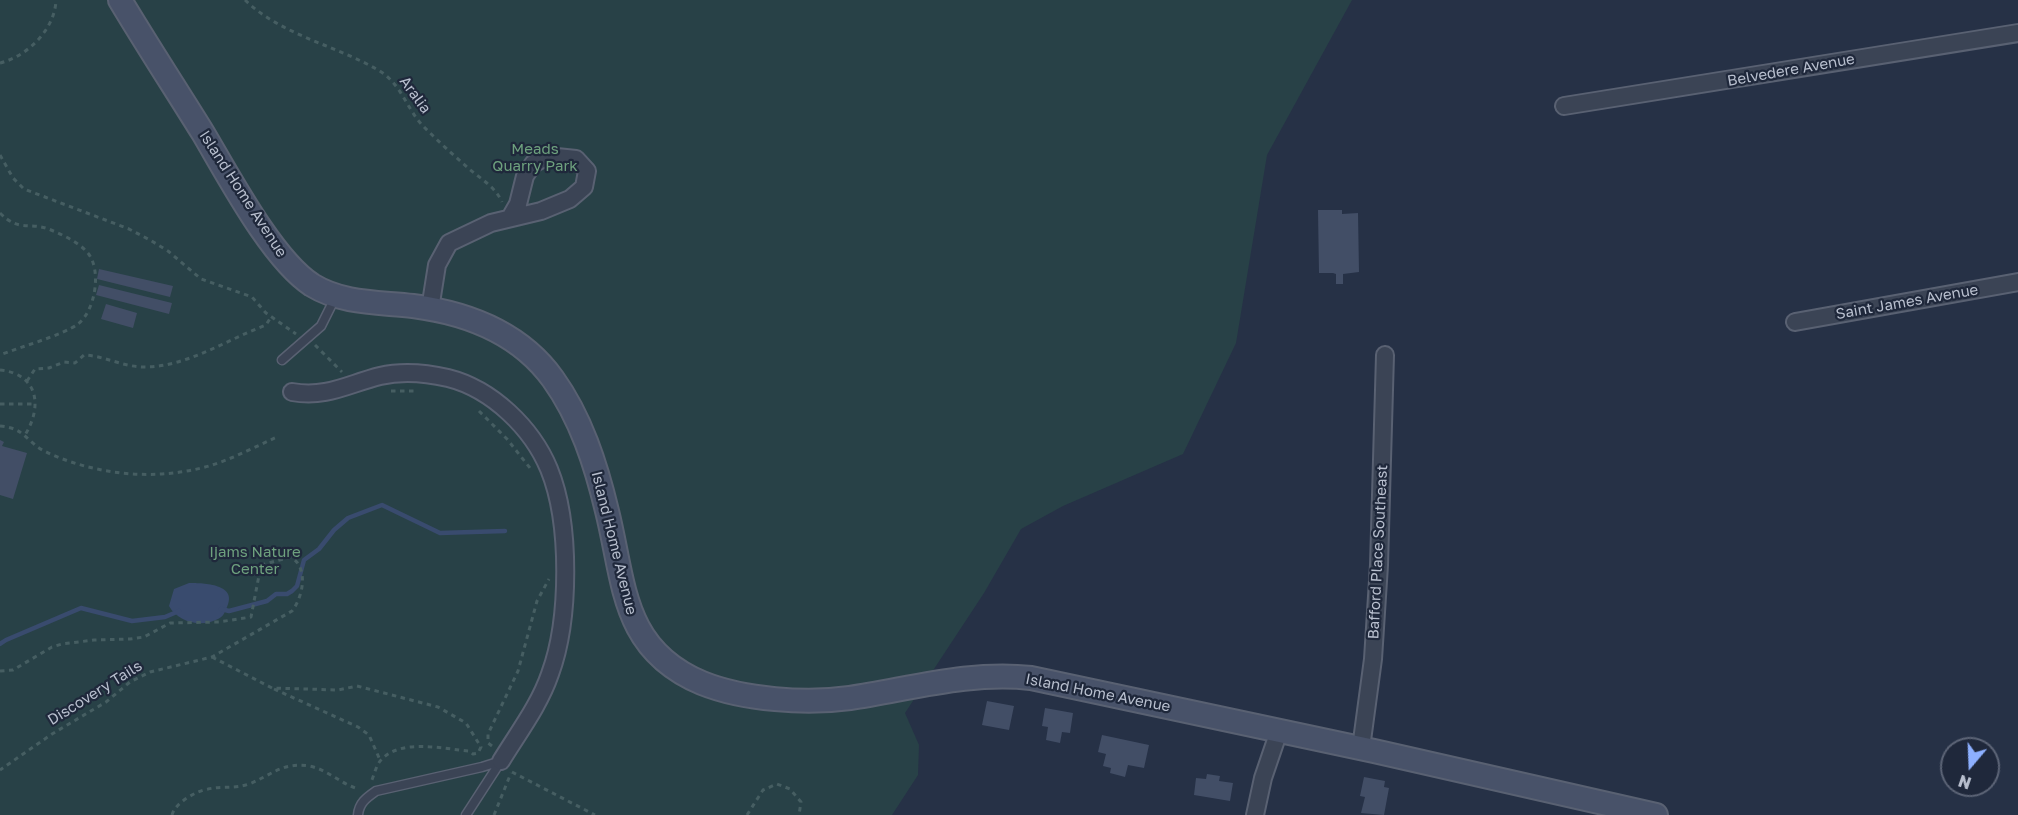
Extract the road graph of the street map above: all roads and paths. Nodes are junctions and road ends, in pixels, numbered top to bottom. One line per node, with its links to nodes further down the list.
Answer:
1 (56, 0): 5 (path)
2 (120, 0): 11 (street, Island Home Avenue)
3 (245, 0): 9 (path, Aralia)
4 (2018, 33): 6 (street, Belvedere Avenue)
5 (0, 63)
6 (1564, 106)
7 (0, 155): 13 (path)
8 (0, 213): 16 (path)
9 (510, 218): 9 (street); 12 (street)
10 (2018, 282): 14 (street, Saint James Avenue)
11 (336, 296): 12 (street, Island Home Avenue); 15 (lane)
12 (430, 309): 36 (street, Island Home Avenue)
13 (271, 317): 15 (path); 20 (path)
14 (1795, 322)
15 (307, 340): 18 (lane); 21 (path)
16 (0, 355)
17 (1385, 355): 39 (street, Bafford Place Southeast)
18 (282, 360)
19 (0, 370): 20 (path)
20 (27, 381): 26 (path)
21 (358, 383): 24 (street); 41 (street)
22 (422, 390): 23 (path)
23 (389, 391)
24 (292, 392)
25 (0, 404): 26 (path)
26 (36, 404): 29 (path)
27 (477, 409): 31 (path)
28 (0, 426): 29 (path)
29 (25, 435): 30 (path)
30 (277, 438)
31 (535, 475)
32 (550, 575): 37 (path)
33 (212, 657): 34 (path, Discovery Tails); 35 (path); 42 (path, Discovery Tails)
34 (0, 671)
35 (272, 688): 38 (path); 40 (path)
36 (1279, 730): 39 (street, Island Home Avenue); 51 (street)
37 (488, 743): 38 (path); 41 (path)
38 (481, 747): 40 (path)
39 (1361, 748): 52 (street, Island Home Avenue)
40 (380, 760): 43 (path)
41 (506, 762): 43 (lane); 46 (lane); 47 (path); 48 (path)
42 (0, 770)
43 (372, 790): 44 (path); 45 (lane)
44 (172, 815)
45 (358, 815)
46 (466, 815)
47 (494, 815)
48 (595, 815)
49 (747, 815): 50 (path)
50 (799, 815)
51 (1255, 815)
52 (1656, 815)

